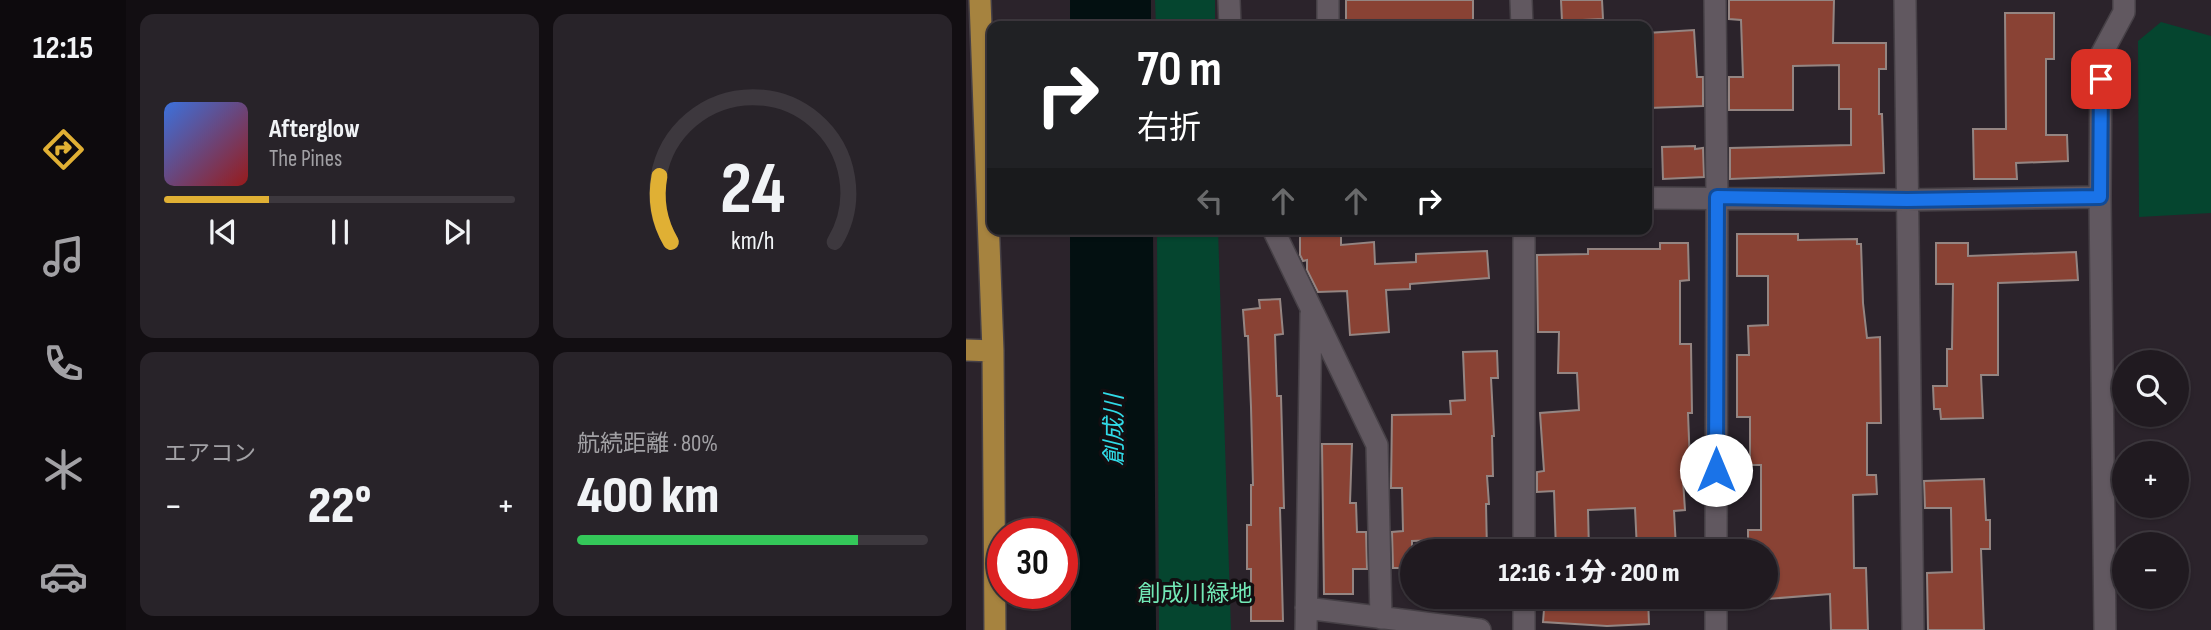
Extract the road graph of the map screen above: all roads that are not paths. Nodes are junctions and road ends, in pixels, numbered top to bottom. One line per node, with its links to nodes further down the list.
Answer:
1 (980, 0): 11 (highway)
2 (1229, 0): 8 (street)
3 (1328, 0): 9 (street)
4 (1521, 0): 10 (street)
5 (1715, 0): 12 (street)
6 (1905, 0): 15 (street)
7 (2124, 0): 13 (street)
8 (1230, 21)
9 (1328, 21)
10 (1522, 21)
11 (987, 189)
12 (1717, 197): 14 (street); 15 (street); 23 (street)
13 (2100, 197): 15 (street); 34 (street)
14 (1652, 198)
15 (1907, 200): 33 (street)
16 (989, 235): 21 (highway)
17 (1276, 235): 19 (street)
18 (1524, 235): 22 (street)
19 (1311, 308): 24 (street); 27 (street)
20 (966, 350): 21 (highway)
21 (993, 351): 28 (highway)
22 (1524, 539)
23 (1716, 539)
24 (1306, 608): 27 (street); 29 (street)
25 (1524, 609): 31 (street)
26 (1716, 609): 32 (street)
27 (1381, 618): 30 (street)
28 (995, 630)
29 (1306, 630)
30 (1480, 630)
31 (1524, 630)
32 (1716, 630)
33 (1913, 630)
34 (2105, 630)

